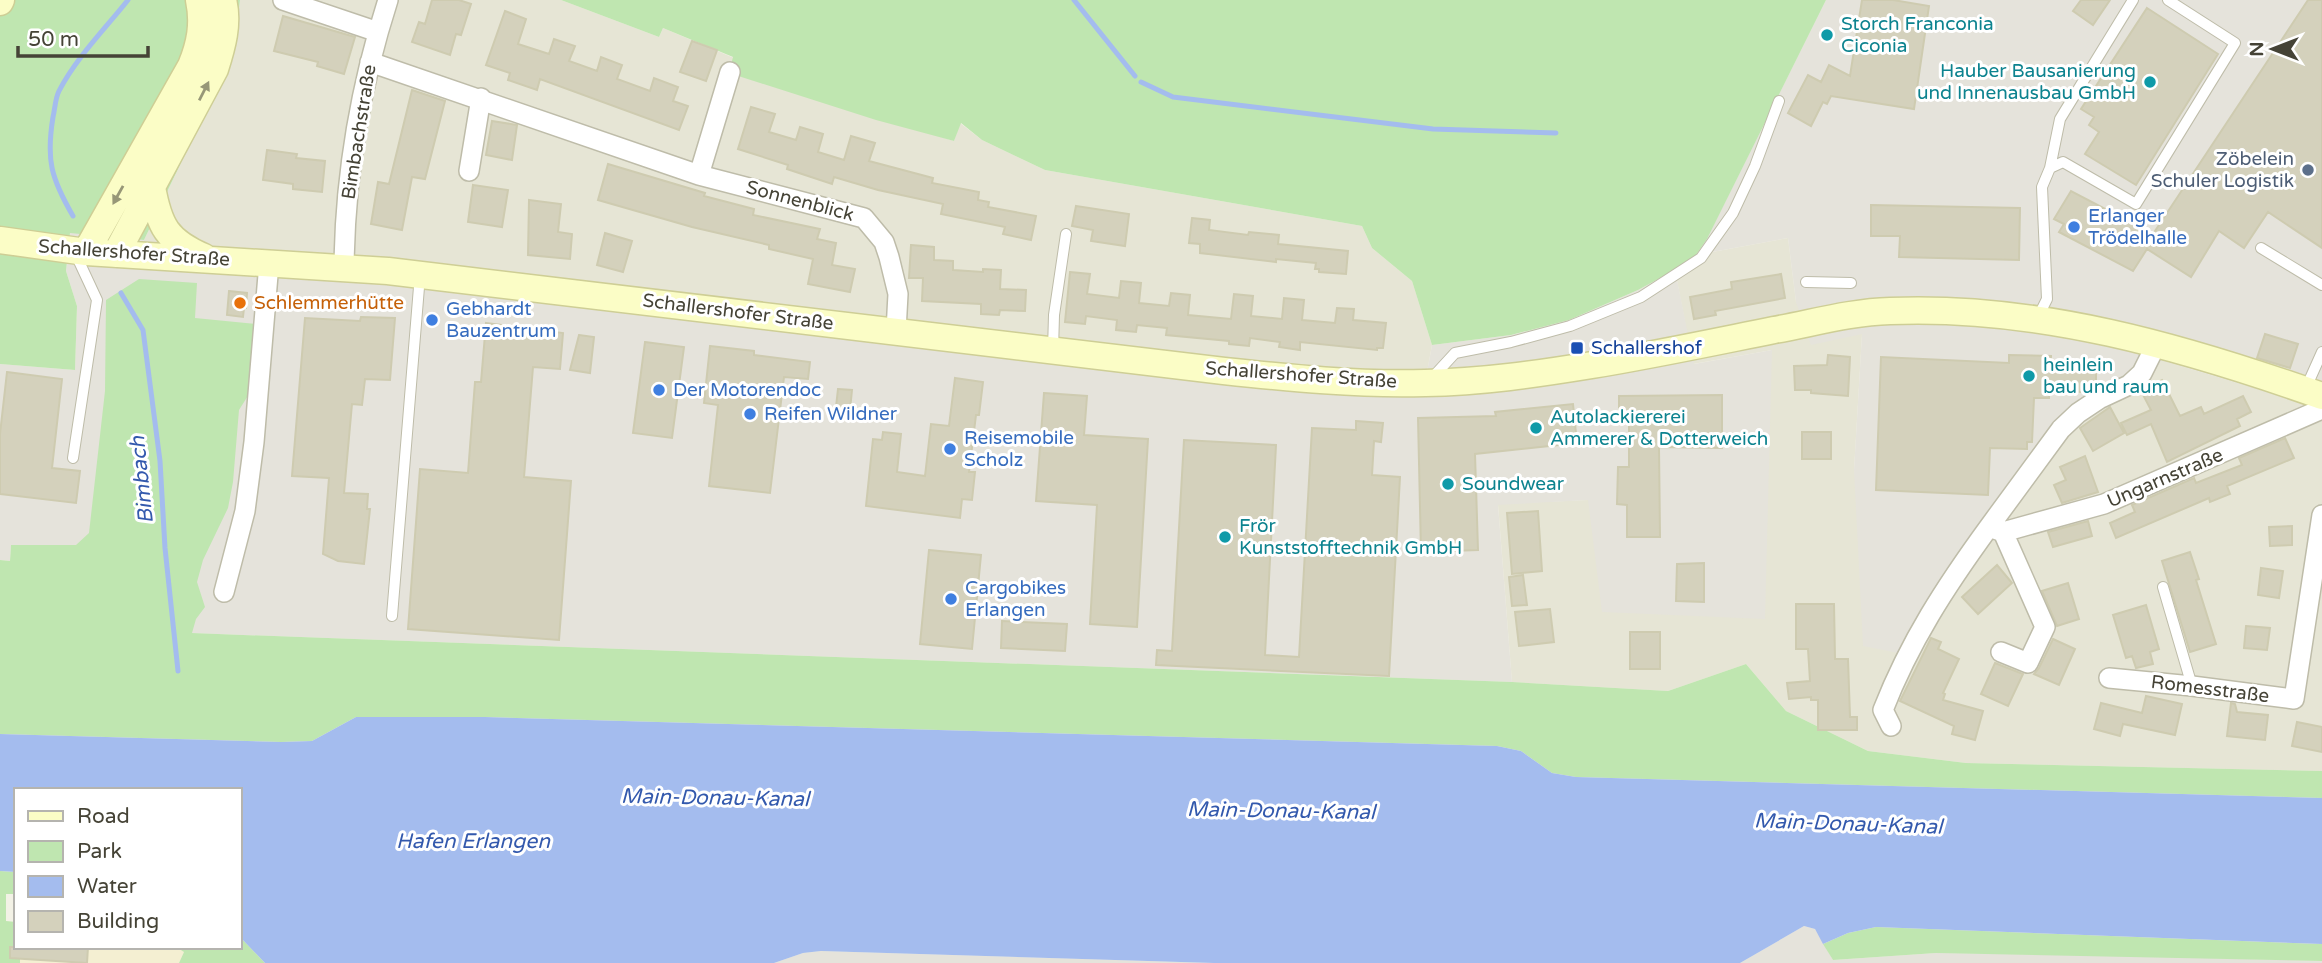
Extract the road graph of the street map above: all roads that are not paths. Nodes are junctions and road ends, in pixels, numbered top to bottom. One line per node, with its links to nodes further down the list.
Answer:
1 (199, 0): 19 (street, one-way to 19)
2 (223, 0): 15 (street, one-way to 2)
3 (284, 0): 7 (street)
4 (388, 0): 7 (street, Bimbachstraße)
5 (2133, 0): 12 (lane)
6 (2168, 0): 12 (lane)
7 (377, 32): 8 (street, Bimbachstraße)
8 (370, 62): 10 (street, Sonnenblick); 23 (street, Bimbachstraße)
9 (730, 72): 14 (street)
10 (481, 98): 13 (street); 14 (street, Sonnenblick)
11 (1779, 101): 33 (lane)
12 (2050, 168): 28 (lane)
13 (469, 171)
14 (699, 175): 29 (street, Sonnenblick)
15 (152, 187): 20 (street); 21 (street)
16 (1066, 234): 31 (lane)
17 (0, 240): 19 (street, Schallershofer Straße)
18 (2261, 248): 27 (lane)
19 (80, 252): 20 (street, Schallershofer Straße); 35 (lane)
20 (116, 254): 21 (street, Schallershofer Straße)
21 (210, 259): 22 (street, Schallershofer Straße)
22 (269, 263): 23 (street, Schallershofer Straße); 39 (street)
23 (344, 267): 24 (street, Schallershofer Straße)
24 (420, 275): 29 (street, Schallershofer Straße); 40 (lane)
25 (1806, 282): 26 (lane)
26 (1851, 283)
27 (2322, 285)
28 (2037, 319): 30 (street, Schallershofer Straße); 33 (street, Schallershofer Straße)
29 (896, 331): 31 (street, Schallershofer Straße)
30 (2157, 343): 34 (street, Schallershofer Straße); 37 (street)
31 (1053, 351): 33 (street, Schallershofer Straße)
32 (2322, 352): 34 (lane)
33 (1426, 383)
34 (2316, 399): 37 (street, Ungarnstraße)
35 (73, 458)
36 (2322, 515): 43 (street, Romesstraße)
37 (1996, 530): 41 (street); 44 (street)
38 (2163, 587): 43 (lane)
39 (224, 592)
40 (392, 616)
41 (2001, 652)
42 (2109, 678): 43 (street, Romesstraße)
43 (2192, 686)
44 (1891, 726)

